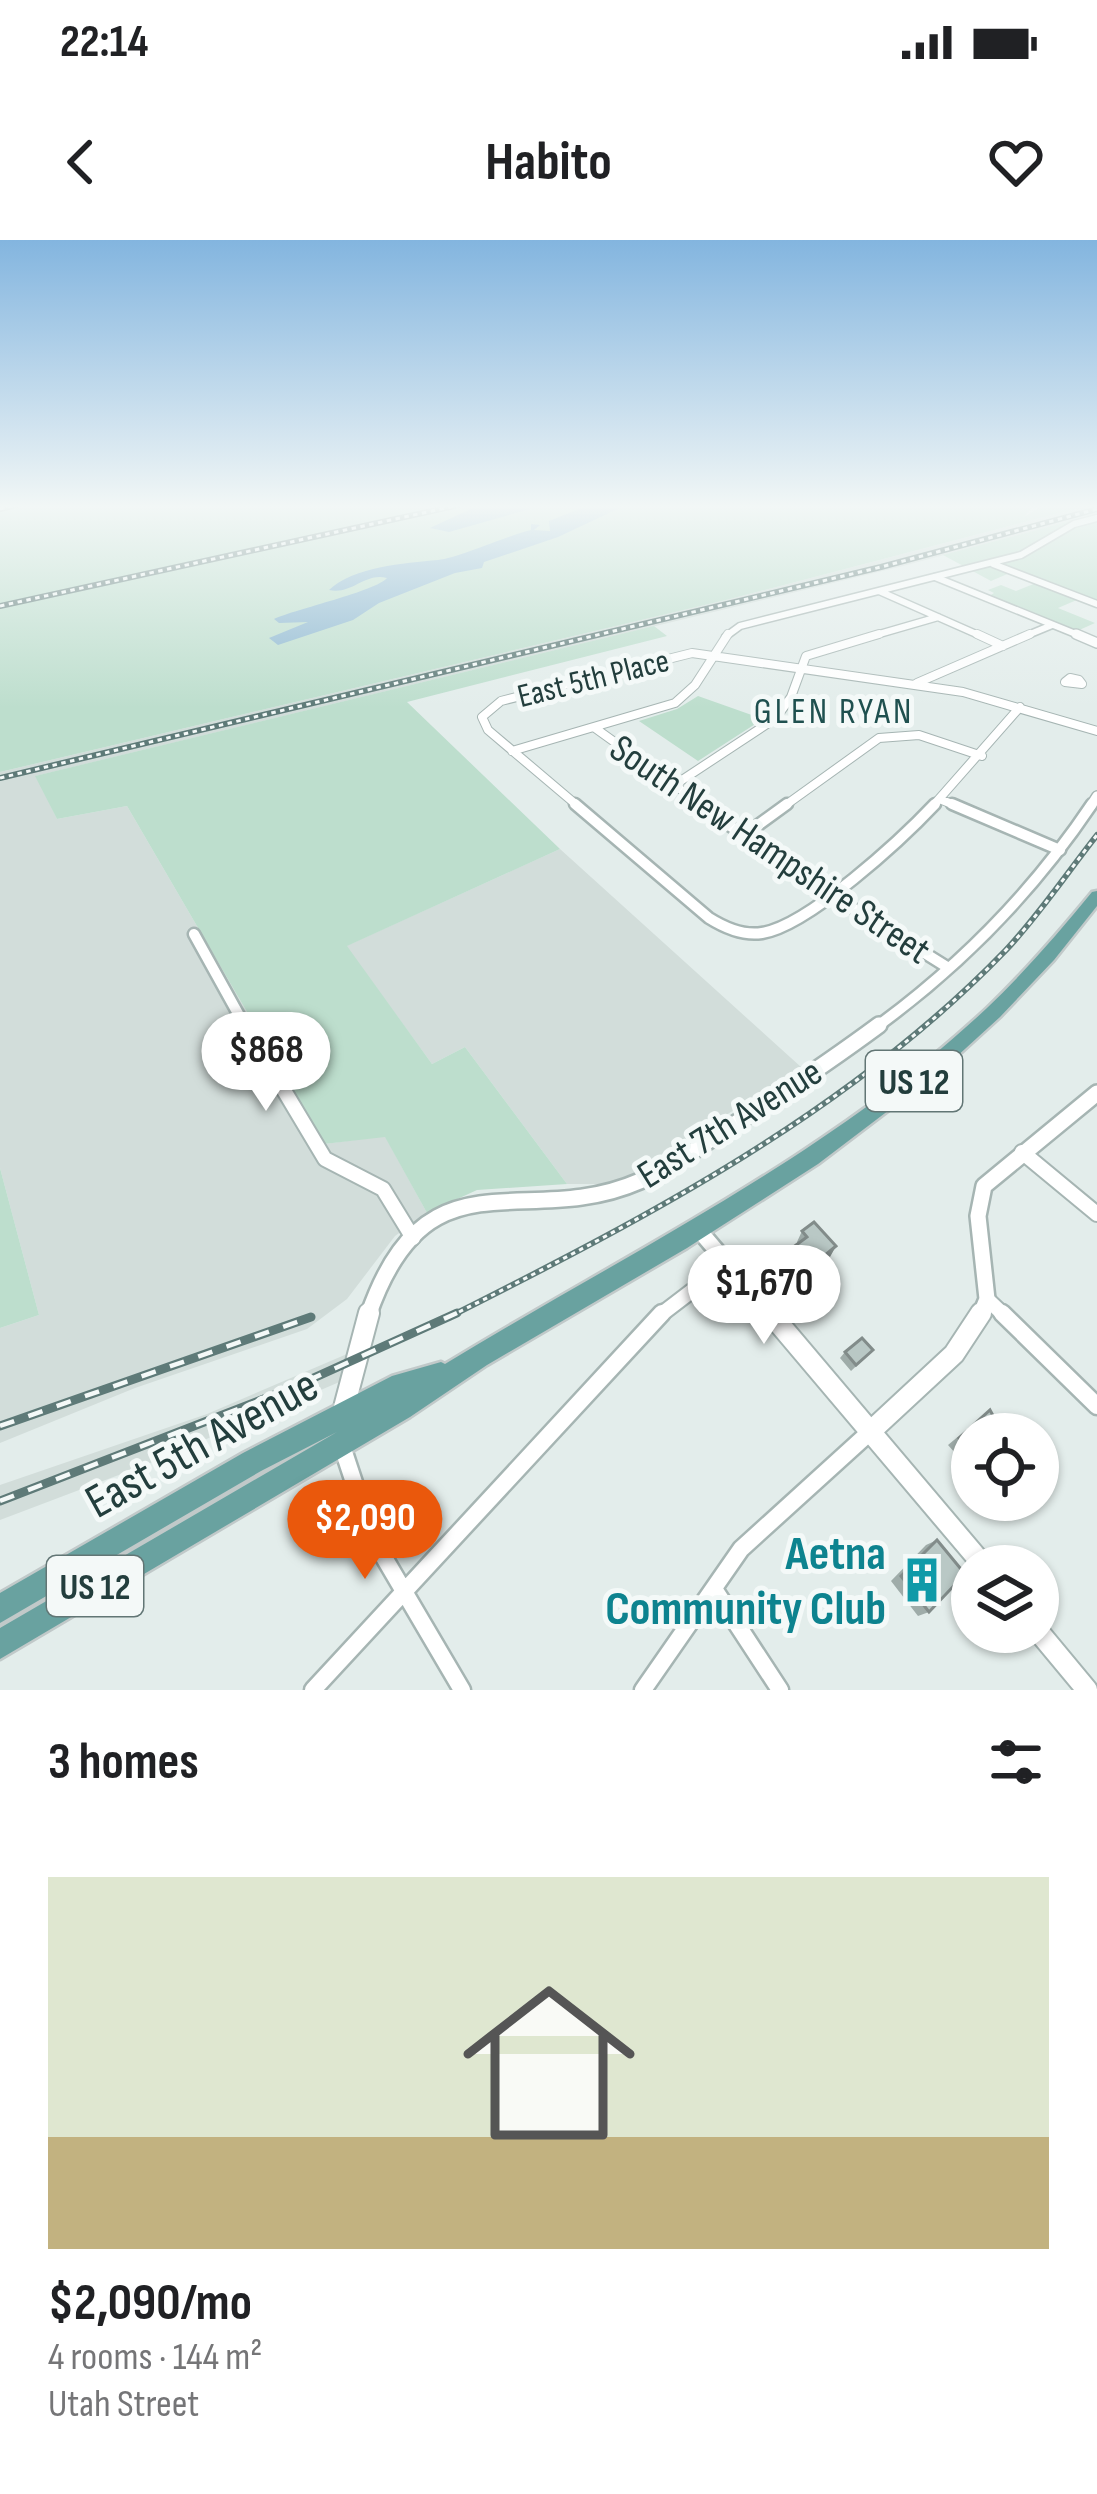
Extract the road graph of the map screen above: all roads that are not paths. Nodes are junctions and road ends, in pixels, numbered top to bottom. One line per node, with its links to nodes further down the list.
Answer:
1 (952, 573): 3 (street)
2 (1015, 573): 5 (street)
3 (935, 577): 4 (street); 7 (street)
4 (878, 591): 6 (street); 10 (street)
5 (1097, 604)
6 (938, 617): 9 (street); 11 (street)
7 (1052, 625): 8 (street); 9 (street)
8 (1097, 643)
9 (1003, 646): 13 (street)
10 (711, 656): 11 (street, East 5th Place); 16 (street); 18 (street, East 5th Place)
11 (798, 668): 13 (street, East 5th Place); 20 (street)
12 (1082, 684): 14 (street)
13 (914, 685): 15 (street, East 5th Place)
14 (1097, 688)
15 (1021, 707): 17 (street, East 5th Place); 19 (street)
16 (595, 728): 18 (street); 20 (street, South New Hampshire Street)
17 (1097, 731)
18 (512, 751): 25 (street)
19 (982, 756): 22 (street); 23 (street)
20 (673, 785): 23 (street, South New Hampshire Street)
21 (1097, 796): 24 (street, East 7th Avenue)
22 (942, 800): 24 (street); 25 (street)
23 (743, 836): 25 (street, South New Hampshire Street)
24 (1060, 850): 28 (street, East 7th Avenue)
25 (830, 895): 28 (street, South New Hampshire Street)
26 (1097, 896): 32 (main road, East 5th Avenue / US 12)
27 (194, 934): 33 (street)
28 (947, 968): 33 (street, East 7th Avenue)
29 (1097, 1093): 30 (street)
30 (1022, 1152): 31 (street); 35 (street)
31 (1097, 1214)
32 (698, 1229): 34 (street); 36 (main road, East 5th Avenue / US 12)
33 (413, 1238): 38 (street, East 7th Avenue)
34 (728, 1264): 39 (street); 43 (street)
35 (987, 1299): 37 (street); 39 (street)
36 (453, 1371): 38 (main road, East 5th Avenue / US 12); 40 (main road, East 5th Avenue / US 12)
37 (1097, 1406)
38 (343, 1414): 40 (street, East 7th Avenue); 44 (main road, East 5th Avenue / US 12)
39 (871, 1431): 41 (street); 42 (street)
40 (342, 1442): 43 (street); 45 (main road, East 5th Avenue / US 12)
41 (966, 1545)
42 (714, 1588): 49 (street); 50 (street)
43 (402, 1593): 47 (street); 48 (street)
44 (0, 1609)
45 (0, 1644)
46 (1056, 1653): 51 (street)
47 (313, 1690)
48 (462, 1690)
49 (643, 1690)
50 (780, 1690)
51 (1087, 1690)

